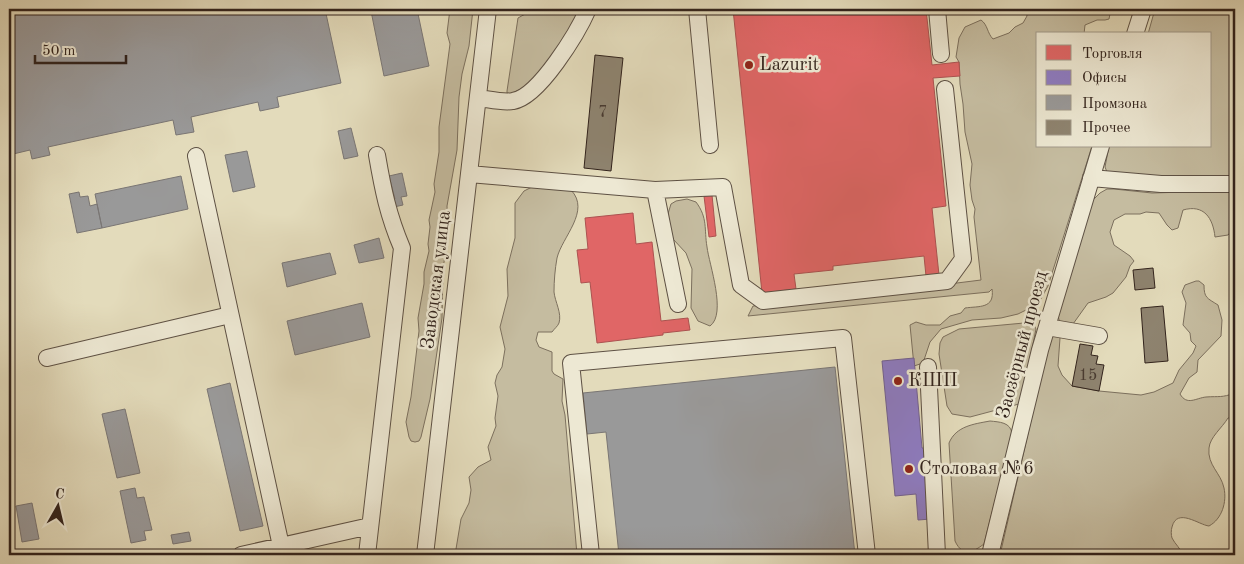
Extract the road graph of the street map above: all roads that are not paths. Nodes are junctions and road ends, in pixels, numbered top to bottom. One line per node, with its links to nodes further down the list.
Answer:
1 (488, 9): 9 (street, Заводская улица)
2 (588, 9): 9 (street)
3 (697, 9): 10 (street)
4 (937, 9): 7 (street)
5 (1143, 9): 6 (street)
6 (1137, 32)
7 (941, 54)
8 (945, 89): 17 (street)
9 (478, 98): 14 (street, Заводская улица)
10 (710, 145)
11 (1100, 148): 15 (street, Заозёрный проезд)
12 (377, 155): 24 (street)
13 (196, 156): 19 (street)
14 (469, 174): 17 (street); 28 (street, Заводская улица)
15 (1092, 178): 16 (street); 20 (street, Заозёрный проезд)
16 (1235, 184)
17 (655, 190): 18 (street)
18 (678, 304)
19 (230, 315): 22 (street); 25 (street)
20 (1047, 327): 21 (street); 32 (street, Заозёрный проезд)
21 (1099, 336)
22 (47, 358)
23 (928, 367): 31 (street)
24 (370, 526): 25 (street); 27 (street)
25 (281, 546): 26 (street)
26 (241, 555)
27 (367, 555)
28 (425, 555)
29 (591, 555): 30 (street)
30 (867, 555)
31 (937, 555)
32 (990, 555)

